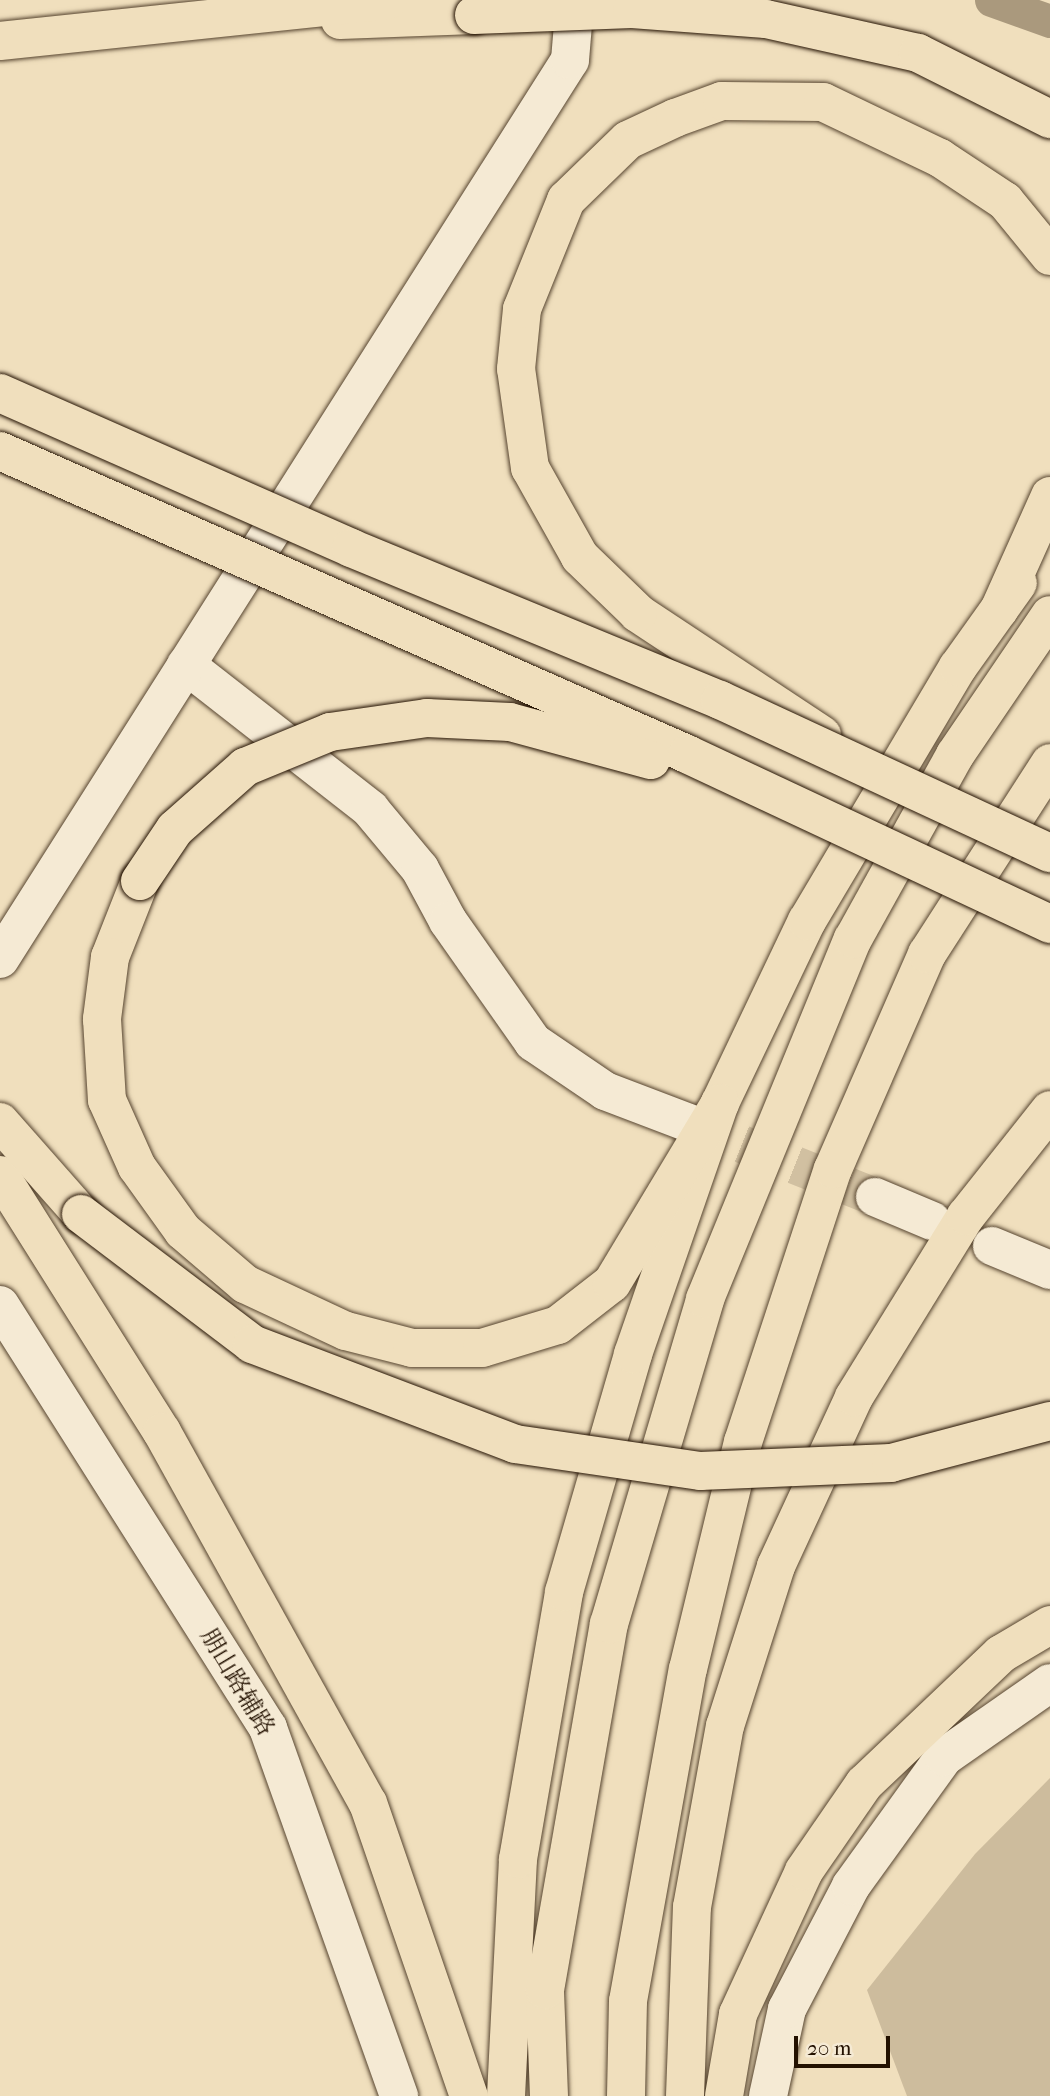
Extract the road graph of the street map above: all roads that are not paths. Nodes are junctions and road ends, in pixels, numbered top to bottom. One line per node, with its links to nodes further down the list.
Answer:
1 (388, 0): 3 (main road)
2 (575, 0): 13 (street)
3 (110, 29): 4 (main road); 5 (main road, bridge)
4 (0, 41)
5 (1050, 119)
6 (1050, 256): 15 (main road, bridge)
7 (0, 393): 15 (main road, bridge)
8 (0, 451): 16 (main road, bridge)
9 (1050, 496): 11 (main road)
10 (1050, 539): 11 (main road)
11 (999, 610): 21 (main road)
12 (1050, 615): 35 (main road)
13 (186, 665): 19 (street); 21 (street)
14 (1050, 763): 36 (main road)
15 (873, 770): 17 (main road, bridge)
16 (769, 792): 18 (main road, bridge); 21 (main road, bridge)
17 (1050, 853)
18 (1050, 924)
19 (0, 959)
20 (1050, 1110): 37 (main road)
21 (705, 1113): 34 (main road)
22 (0, 1122): 29 (main road, bridge)
23 (0, 1175): 33 (main road)
24 (875, 1197): 25 (street)
25 (932, 1222)
26 (992, 1246): 27 (street)
27 (1050, 1270)
28 (0, 1305): 32 (street, 朋山路辅路)
29 (1050, 1421)
30 (1050, 1625): 38 (main road)
31 (1050, 1683): 39 (street)
32 (399, 2096)
33 (469, 2096)
34 (506, 2096)
35 (549, 2096)
36 (626, 2096)
37 (685, 2096)
38 (724, 2096)
39 (768, 2096)

